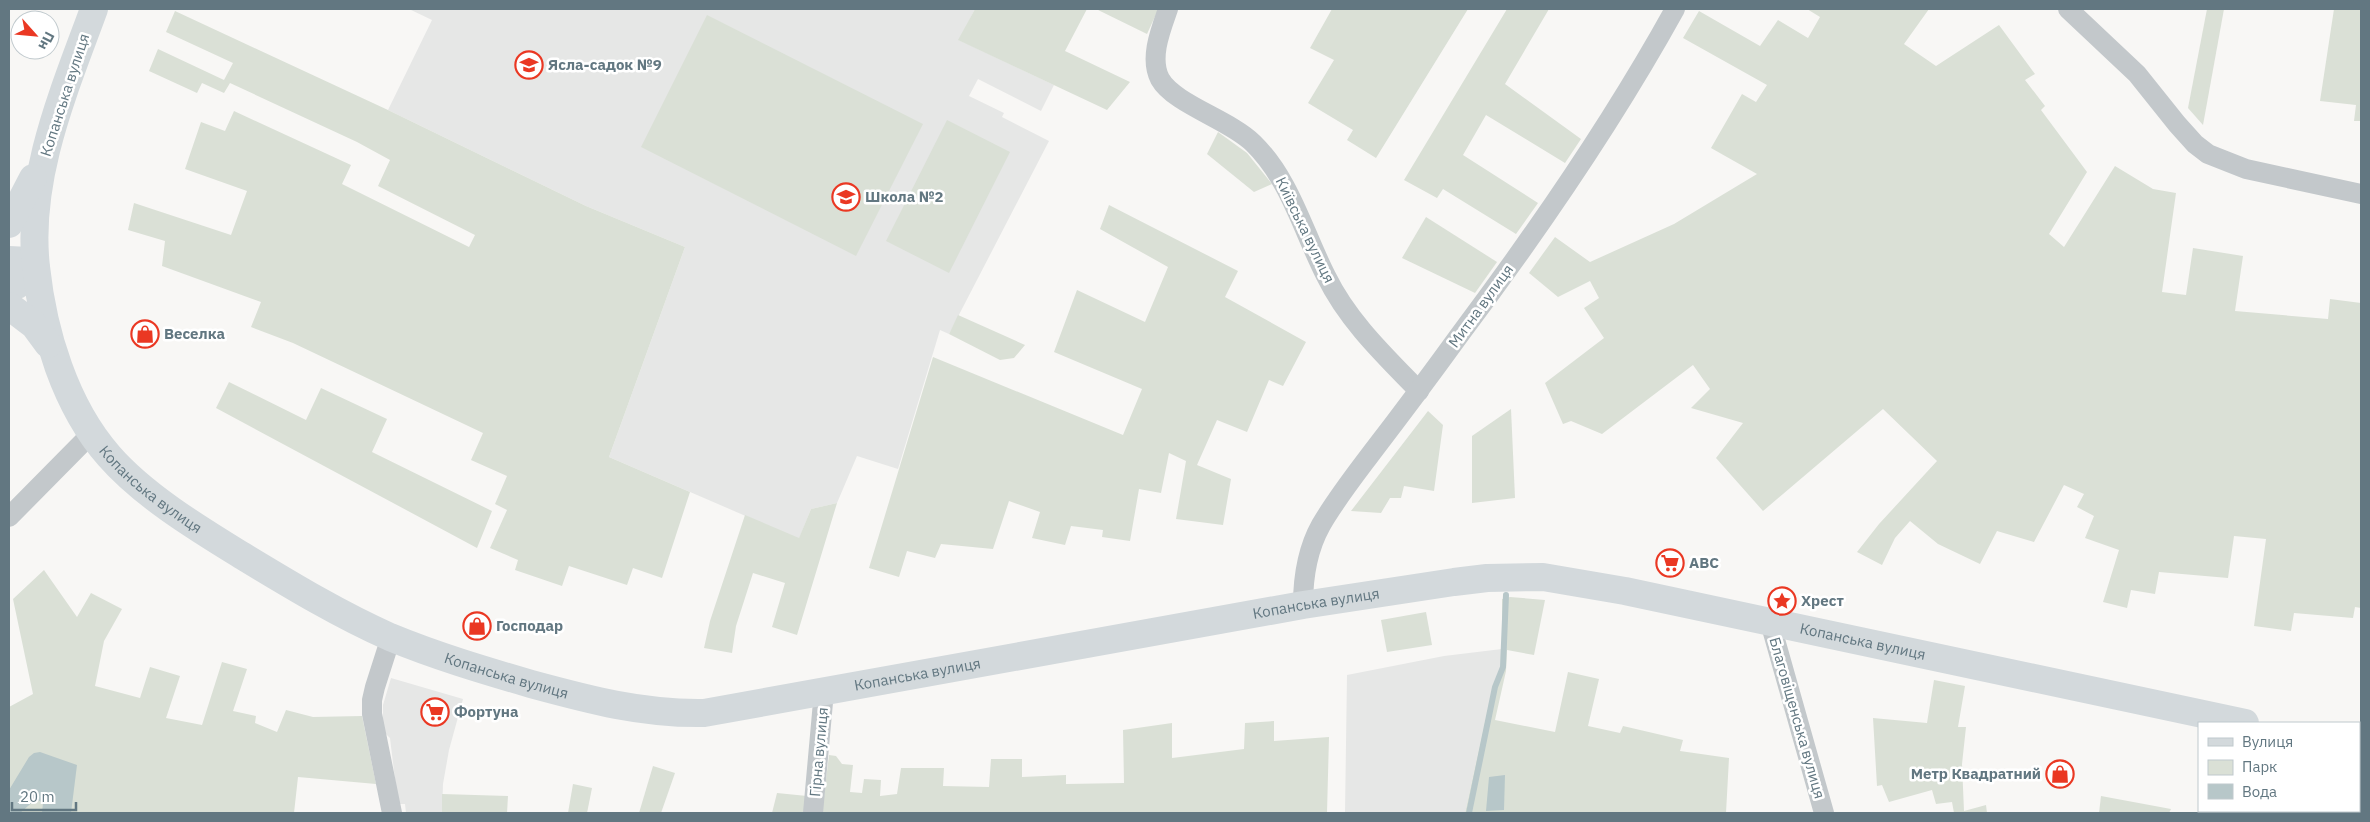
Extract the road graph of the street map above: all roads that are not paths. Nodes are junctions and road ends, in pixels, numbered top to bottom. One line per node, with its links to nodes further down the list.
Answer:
1 (94, 9): 5 (main road, Копанська вулиця)
2 (1168, 9): 13 (street, Київська вулиця)
3 (1675, 9): 13 (street, Митна вулиця)
4 (2068, 9): 6 (street)
5 (44, 156): 7 (main road); 9 (main road, Копанська вулиця)
6 (2361, 194)
7 (9, 224)
8 (9, 260): 9 (main road)
9 (36, 269): 10 (main road); 12 (main road, Копанська вулиця)
10 (9, 287)
11 (9, 306): 12 (main road)
12 (55, 354): 14 (main road, Копанська вулиця)
13 (1419, 391): 16 (street, Митна вулиця)
14 (92, 433): 15 (street); 18 (main road, Копанська вулиця)
15 (9, 517)
16 (1303, 606): 17 (main road, Копанська вулиця); 19 (main road, Копанська вулиця)
17 (1770, 622): 20 (main road, Копанська вулиця); 23 (street, Благовіщенська вулиця)
18 (391, 637): 19 (main road, Копанська вулиця); 21 (street)
19 (824, 690): 22 (street, Гірна вулиця)
20 (2240, 722)
21 (392, 813)
22 (813, 813)
23 (1824, 813)

